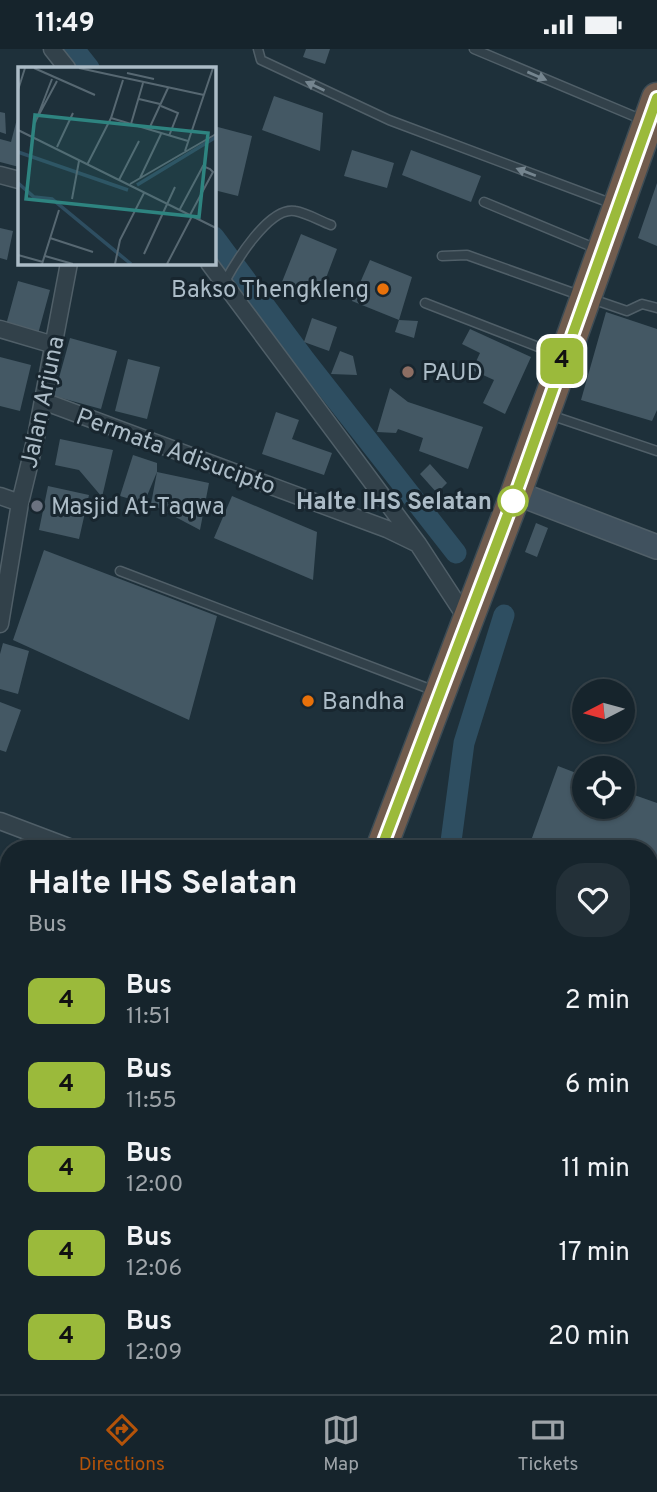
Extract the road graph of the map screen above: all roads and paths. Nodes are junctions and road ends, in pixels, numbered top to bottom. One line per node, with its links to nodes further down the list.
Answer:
1 (52, 49): 4 (street)
2 (258, 49): 9 (lane, one-way to 2)
3 (474, 49): 5 (lane, one-way to 5)
4 (65, 67)
5 (654, 107): 9 (highway)
6 (0, 176): 7 (street)
7 (18, 180)
8 (484, 202): 11 (lane)
9 (618, 206): 11 (highway)
10 (331, 225): 15 (lane)
11 (602, 251): 16 (highway)
12 (442, 256): 16 (lane)
13 (69, 264): 20 (street, Jalan Arjuna)
14 (210, 264): 15 (street)
15 (227, 278): 28 (street)
16 (586, 297): 18 (lane); 21 (highway)
17 (425, 303): 21 (lane)
18 (657, 308)
19 (0, 329): 20 (street)
20 (54, 345): 27 (street, Jalan Arjuna)
21 (564, 356): 23 (highway)
22 (51, 404): 28 (street, Permata Adisucipto)
23 (544, 413): 24 (lane); 25 (highway)
24 (657, 451)
25 (516, 493): 29 (street); 31 (highway)
26 (0, 496): 27 (street)
27 (20, 503): 32 (street, Jalan Arjuna)
28 (418, 544): 31 (street)
29 (657, 547)
30 (120, 571): 33 (lane)
31 (467, 619): 33 (highway)
32 (0, 624)
33 (439, 693): 36 (highway)
34 (0, 821): 35 (street)
35 (50, 840)
36 (384, 840)

